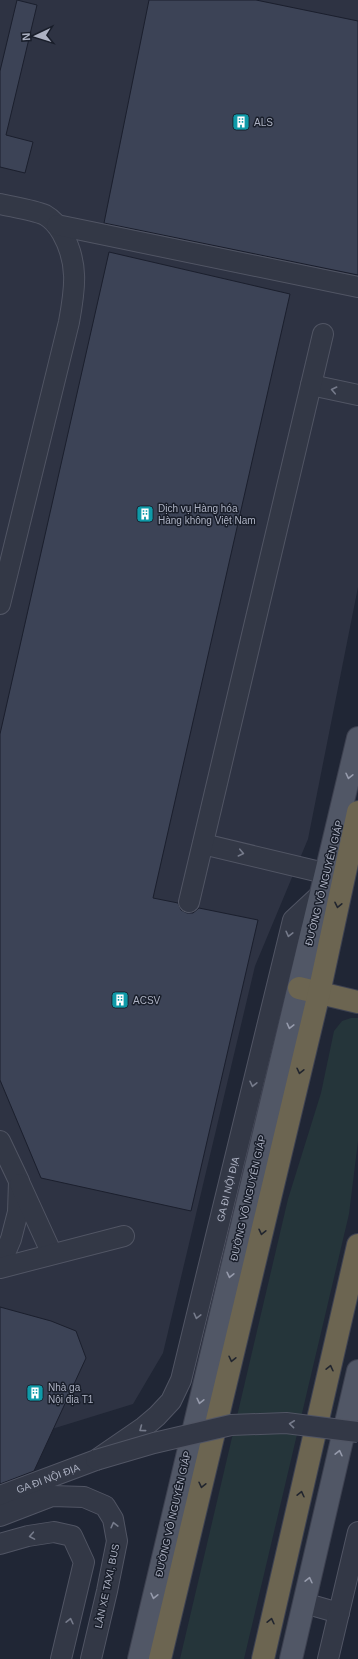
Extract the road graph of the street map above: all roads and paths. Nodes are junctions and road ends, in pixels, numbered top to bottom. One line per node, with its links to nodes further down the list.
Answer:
1 (0, 204): 2 (lane)
2 (57, 225): 3 (lane); 7 (lane)
3 (358, 287)
4 (322, 334): 5 (lane)
5 (311, 385): 6 (lane, one-way to 5); 12 (lane)
6 (358, 395)
7 (0, 601)
8 (358, 738): 11 (main road, ĐƯỜNG VÕ NGUYÊN GIÁP, one-way to 11)
9 (358, 804): 11 (main road)
10 (358, 812): 13 (highway, ĐƯỜNG VÕ NGUYÊN GIÁP)
11 (335, 837): 13 (main road, ĐƯỜNG VÕ NGUYÊN GIÁP)
12 (202, 844): 13 (lane, one-way to 13); 15 (lane)
13 (335, 875): 14 (main road, ĐƯỜNG VÕ NGUYÊN GIÁP); 16 (highway, ĐƯỜNG VÕ NGUYÊN GIÁP, one-way to 16)
14 (321, 894): 16 (main road, ĐƯỜNG VÕ NGUYÊN GIÁP); 28 (lane, GA ĐI NỘI ĐỊA, one-way to 28, bridge)
15 (189, 902)
16 (309, 990): 17 (highway); 19 (highway, ĐƯỜNG VÕ NGUYÊN GIÁP, one-way to 19); 21 (main road, ĐƯỜNG VÕ NGUYÊN GIÁP, one-way to 21)
17 (358, 1002)
18 (0, 1141): 20 (lane)
19 (278, 1166): 21 (main road); 38 (highway, ĐƯỜNG VÕ NGUYÊN GIÁP, one-way to 38)
20 (19, 1181): 24 (lane); 25 (lane)
21 (252, 1182): 37 (main road, ĐƯỜNG VÕ NGUYÊN GIÁP, one-way to 37)
22 (124, 1236): 24 (lane)
23 (358, 1245): 39 (highway, one-way to 23)
24 (52, 1254): 25 (lane)
25 (0, 1266)
26 (358, 1371): 33 (main road, one-way to 26)
27 (358, 1432): 28 (lane, GA ĐI NỘI ĐỊA, one-way to 28, bridge)
28 (96, 1460): 29 (lane, GA ĐI NỘI ĐỊA)
29 (0, 1496)
30 (0, 1516): 36 (lane, LÀN XE TAXI, BUS, one-way to 30)
31 (358, 1532): 34 (lane)
32 (0, 1544): 35 (lane, one-way to 32)
33 (304, 1603): 34 (lane); 40 (main road)
34 (339, 1613): 41 (lane)
35 (61, 1659)
36 (91, 1659)
37 (139, 1659)
38 (160, 1659)
39 (262, 1659)
40 (291, 1659)
41 (328, 1659)

